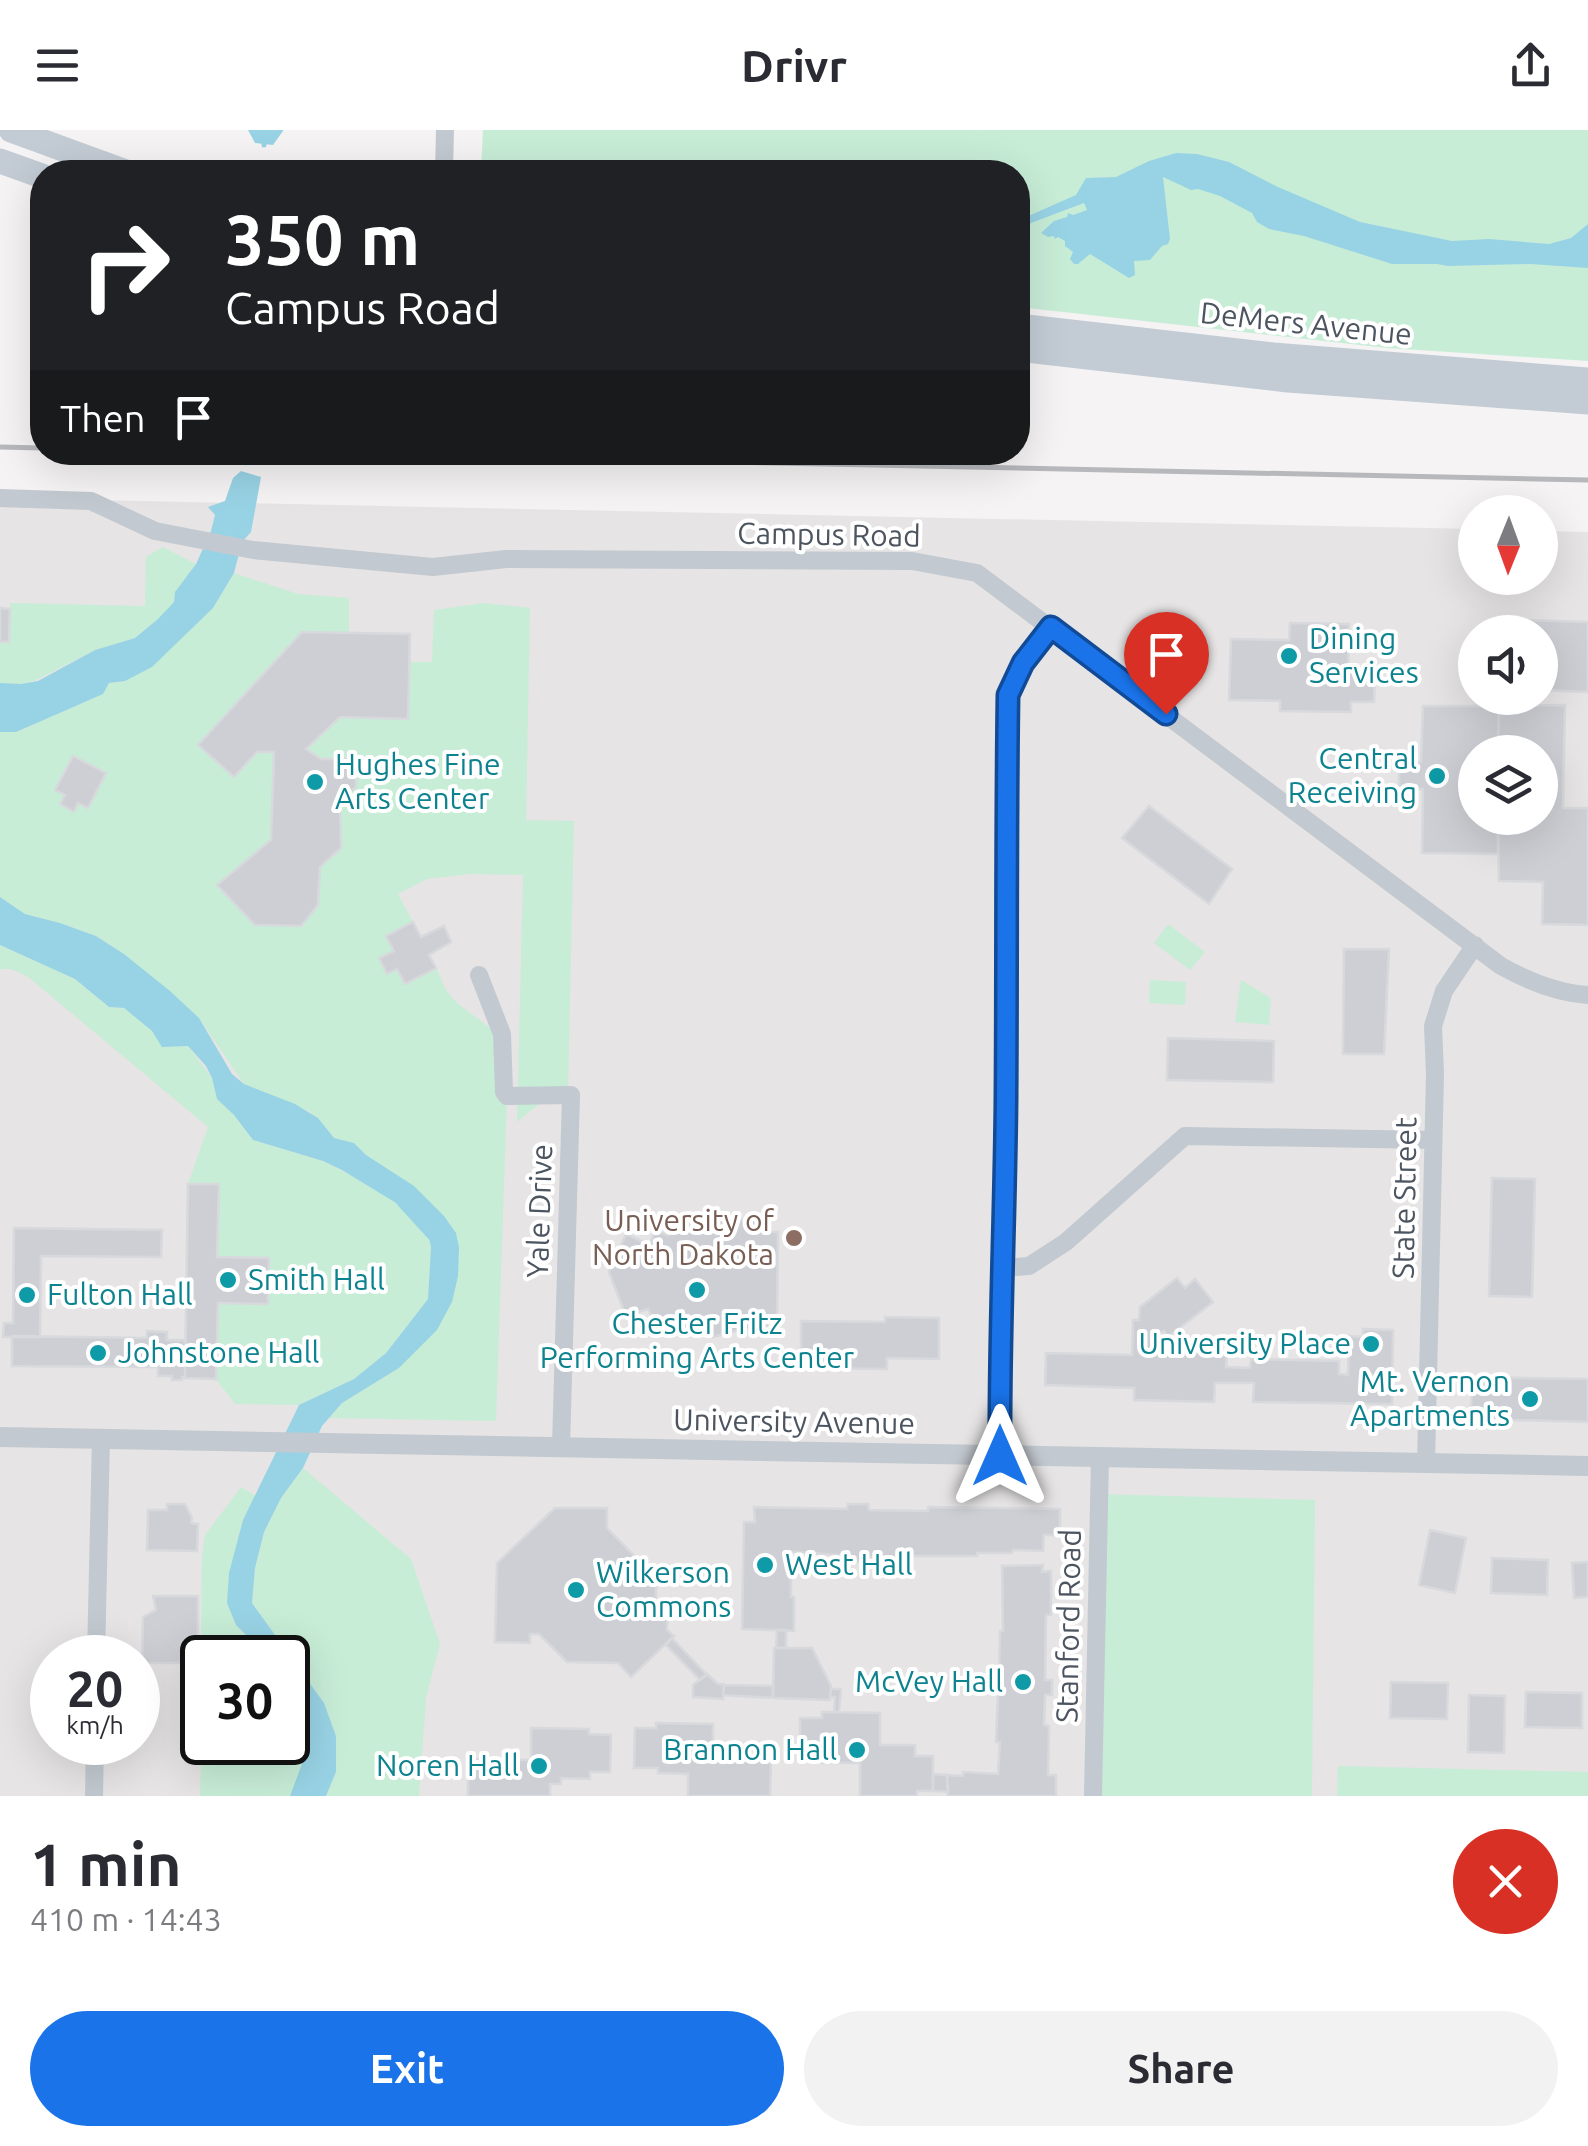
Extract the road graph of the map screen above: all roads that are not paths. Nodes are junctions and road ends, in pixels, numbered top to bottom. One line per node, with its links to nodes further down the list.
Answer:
1 (12, 130): 3 (main road)
2 (444, 130): 4 (street)
3 (93, 160)
4 (444, 160)
5 (0, 161): 6 (main road)
6 (30, 172)
7 (1030, 327): 9 (main road, DeMers Avenue)
8 (1030, 350): 10 (main road, DeMers Avenue)
9 (1588, 380)
10 (1588, 402)
11 (0, 498): 12 (street, Campus Road)
12 (1051, 627): 13 (street, Campus Road); 17 (street)
13 (1475, 946): 15 (street, Campus Road); 16 (street, State Street)
14 (479, 975): 20 (street, Yale Drive)
15 (1588, 994)
16 (1433, 1140): 17 (street); 23 (street, State Street)
17 (1001, 1268): 21 (street)
18 (0, 1436): 19 (street, University Avenue)
19 (100, 1438): 20 (street, University Avenue); 25 (street)
20 (561, 1447): 21 (street, University Avenue)
21 (1000, 1456): 22 (street, University Avenue)
22 (1100, 1457): 23 (street, University Avenue); 28 (street, Stanford Road)
23 (1426, 1464): 24 (street, University Avenue)
24 (1588, 1466)
25 (96, 1635)
26 (95, 1765): 27 (street)
27 (94, 1796)
28 (1093, 1796)

